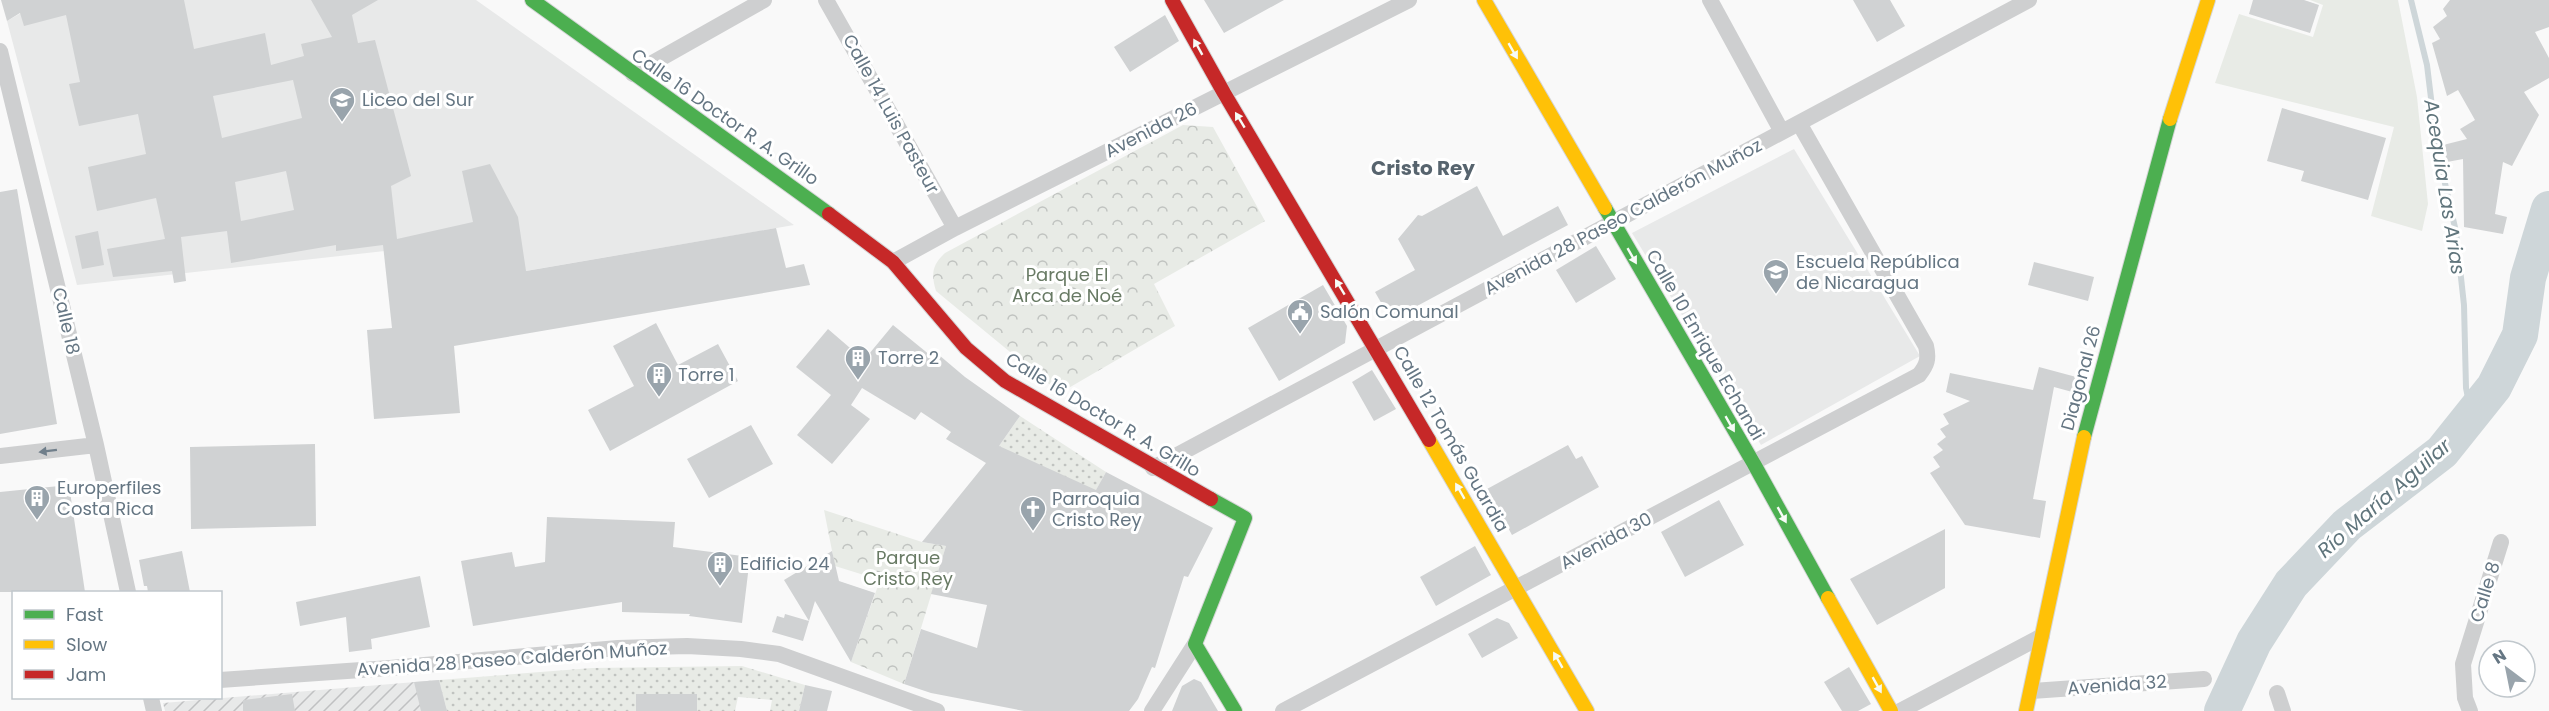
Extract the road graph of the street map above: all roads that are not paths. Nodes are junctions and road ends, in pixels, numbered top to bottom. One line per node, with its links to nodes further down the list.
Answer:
1 (531, 0): 13 (street, Calle 16 Doctor R. A. Grillo)
2 (764, 0): 13 (street)
3 (826, 0): 18 (street, Calle 14 Luis Pasteur)
4 (1172, 0): 14 (street, Calle 12 Tomás Guardia, one-way to 4)
5 (1409, 0): 14 (street, Avenida 26)
6 (1484, 0): 17 (street, Calle 10 Enrique Echandi, one-way to 17)
7 (1710, 0): 16 (street)
8 (2029, 0): 15 (street, Avenida 28 Paseo Calderón Muñoz)
9 (2208, 0): 12 (street, Diagonal 26)
10 (2218, 0): 12 (street, Diagonal 26)
11 (0, 51): 21 (street, Calle 18)
12 (2191, 58): 28 (street, Diagonal 26)
13 (633, 74): 19 (street, Calle 16 Doctor R. A. Grillo)
14 (1224, 93): 18 (street, Avenida 26); 20 (street, Calle 12 Tomás Guardia, one-way to 14)
15 (1799, 123): 16 (street, Avenida 28 Paseo Calderón Muñoz); 23 (street, Avenida 30)
16 (1782, 132): 17 (street, Avenida 28 Paseo Calderón Muñoz)
17 (1612, 222): 20 (street, Avenida 28 Paseo Calderón Muñoz); 23 (street, Calle 10 Enrique Echandi, one-way to 23)
18 (955, 228): 19 (street, Avenida 26)
19 (893, 262): 24 (street, Calle 16 Doctor R. A. Grillo)
20 (1376, 348): 24 (street, Avenida 28 Paseo Calderón Muñoz); 26 (street, Calle 12 Tomás Guardia, one-way to 20)
21 (96, 445): 22 (street, one-way to 22); 27 (street, Calle 18)
22 (0, 456)
23 (1754, 464): 26 (street, Avenida 30); 39 (street, Calle 10 Enrique Echandi, one-way to 39)
24 (1153, 468): 29 (street, Calle 16 Doctor R. A. Grillo)
25 (2501, 542): 43 (street, Calle 8)
26 (1516, 587): 37 (street, Avenida 30); 38 (street, Calle 12 Tomás Guardia, one-way to 26)
27 (128, 591)
28 (2042, 636): 32 (street, Diagonal 26); 40 (street)
29 (1196, 644): 35 (street); 36 (street)
30 (2204, 679): 32 (street, Avenida 32)
31 (222, 680): 34 (street, Avenida 28 Paseo Calderón Muñoz)
32 (2031, 691): 41 (street, Diagonal 26)
33 (2277, 693): 42 (street)
34 (937, 711)
35 (1152, 711)
36 (1235, 711)
37 (1283, 711)
38 (1587, 711)
39 (1891, 711)
40 (1900, 711)
41 (2026, 711)
42 (2283, 711)
43 (2470, 711)

